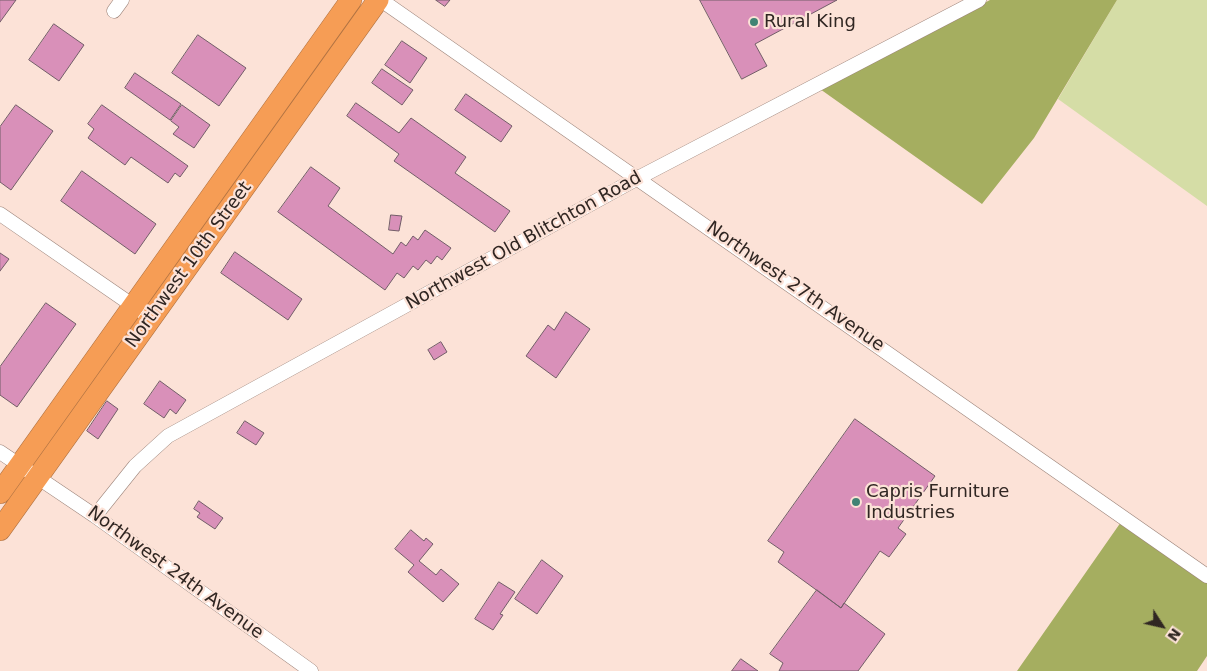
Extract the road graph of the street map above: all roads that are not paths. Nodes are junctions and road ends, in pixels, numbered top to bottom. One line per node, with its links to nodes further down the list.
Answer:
1 (351, 0): 4 (highway, Northwest 10th Street)
2 (379, 0): 5 (highway, Northwest 10th Street); 6 (street, Northwest 27th Avenue)
3 (978, 0): 6 (street, Northwest Old Blitchton Road)
4 (253, 139): 5 (highway); 8 (highway, Northwest 10th Street)
5 (270, 151): 9 (highway, Northwest 10th Street)
6 (638, 178): 14 (street, Northwest Old Blitchton Road); 16 (street, Northwest 27th Avenue)
7 (0, 214): 8 (street)
8 (133, 306): 9 (street); 11 (highway, Northwest 10th Street)
9 (151, 318): 12 (highway, Northwest 10th Street)
10 (0, 452): 11 (street, Northwest 24th Avenue)
11 (20, 465): 12 (street, Northwest 24th Avenue); 13 (highway, Northwest 10th Street)
12 (38, 477): 14 (street, Northwest 24th Avenue); 15 (highway, Northwest 10th Street)
13 (0, 493)
14 (96, 516): 17 (street, Northwest 24th Avenue)
15 (0, 530)
16 (1207, 576)
17 (311, 671)

